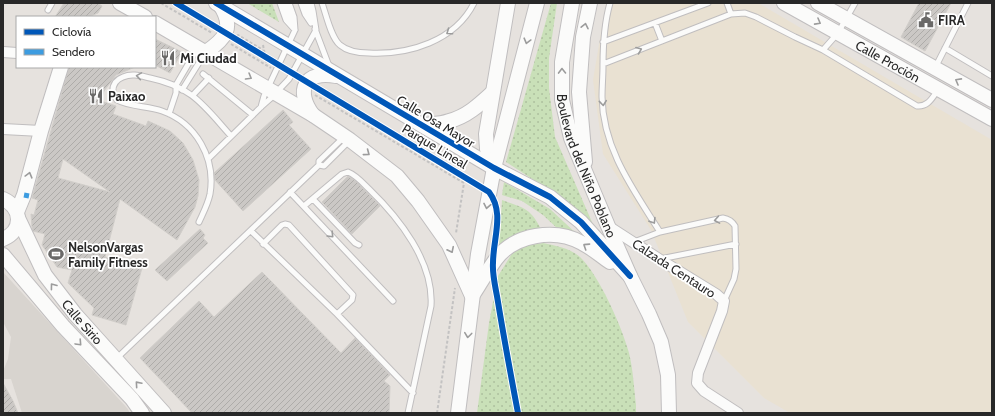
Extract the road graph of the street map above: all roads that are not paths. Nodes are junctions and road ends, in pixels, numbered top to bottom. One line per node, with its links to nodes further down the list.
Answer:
1 (52, 3): 23 (lane)
2 (120, 3): 25 (main road)
3 (280, 3): 29 (lane)
4 (285, 3): 29 (lane)
5 (289, 3): 29 (lane)
6 (301, 3): 30 (lane)
7 (306, 3): 30 (lane)
8 (311, 3): 30 (lane)
9 (322, 3): 10 (lane, one-way to 9)
10 (474, 3)
11 (508, 3): 54 (main road)
12 (537, 3): 69 (main road, one-way to 69)
13 (572, 3): 70 (main road, Boulevard del Niño Poblano, one-way to 13)
14 (590, 3): 70 (main road, one-way to 14)
15 (610, 3): 33 (lane)
16 (727, 3): 24 (lane)
17 (784, 3): 31 (main road, Calle Proción, one-way to 31)
18 (818, 3): 26 (main road, Calle Proción)
19 (855, 3): 26 (lane)
20 (968, 3): 35 (lane)
21 (218, 4): 34 (main road, Calle Osa Mayor); 36 (main road)
22 (706, 4): 27 (lane)
23 (48, 10)
24 (731, 14): 32 (lane); 37 (lane)
25 (143, 16)
26 (846, 19): 31 (lane); 43 (main road, Calle Proción)
27 (655, 23): 32 (lane); 33 (lane)
28 (156, 24): 36 (main road)
29 (295, 30): 34 (lane)
30 (316, 30): 40 (lane); 45 (lane)
31 (838, 33): 37 (lane); 50 (main road, Calle Proción)
32 (662, 41): 41 (lane, one-way to 32)
33 (603, 42): 41 (lane)
34 (287, 45): 40 (main road, Calle Osa Mayor); 51 (lane)
35 (945, 48): 43 (lane); 46 (lane)
36 (202, 50): 48 (lane); 49 (lane); 51 (main road, one-way to 51)
37 (823, 50): 50 (lane)
38 (3, 52): 39 (street)
39 (16, 53)
40 (303, 54): 45 (main road, Calle Osa Mayor); 51 (lane)
41 (603, 64): 79 (lane, one-way to 79)
42 (61, 68): 65 (main road)
43 (934, 68): 52 (main road, Calle Proción, one-way to 43)
44 (203, 74): 47 (lane)
45 (335, 74): 60 (main road); 63 (main road, Calle Osa Mayor)
46 (992, 76)
47 (210, 78): 55 (lane); 61 (lane)
48 (176, 85): 49 (lane); 53 (lane); 59 (lane, one-way to 59)
49 (184, 89): 53 (lane); 55 (lane)
50 (938, 89): 57 (main road, Calle Proción)
51 (272, 90): 58 (lane); 58 (lane); 60 (main road)
52 (975, 91): 56 (main road, Calle Proción); 57 (main road)
53 (176, 93): 59 (lane)
54 (492, 94): 63 (main road); 69 (main road)
55 (193, 95): 66 (lane)
56 (992, 100)
57 (967, 106): 62 (main road, Calle Proción)
58 (261, 107): 61 (lane)
59 (169, 114): 68 (lane)
60 (313, 115): 67 (main road)
61 (253, 116): 66 (lane)
62 (991, 117)
63 (424, 125): 69 (main road, Calle Osa Mayor)
64 (3, 129): 65 (street)
65 (41, 131): 75 (main road, one-way to 65)
66 (231, 136): 68 (lane)
67 (347, 138): 71 (lane); 88 (main road, one-way to 88)
68 (208, 159): 76 (lane)
69 (494, 168): 87 (main road, Calle Osa Mayor); 88 (main road, one-way to 88)
70 (586, 176): 77 (main road, Boulevard del Niño Poblano)
71 (290, 192): 74 (lane); 78 (lane)
72 (313, 198): 74 (lane); 84 (lane); 95 (lane)
73 (3, 200): 75 (main road)
74 (304, 206): 90 (lane, one-way to 90)
75 (18, 215): 80 (main road); 91 (main road, Calle Sirio, one-way to 75)
76 (199, 222)
77 (608, 226): 81 (street, Calzada Centauro); 87 (main road, Boulevard del Niño Poblano)
78 (251, 231): 82 (lane); 94 (lane)
79 (660, 232): 81 (lane); 83 (lane, one-way to 79)
80 (3, 239)
81 (634, 242): 86 (street, Calzada Centauro)
82 (263, 244): 92 (lane); 92 (lane)
83 (736, 244): 86 (lane); 89 (lane)
84 (359, 245)
85 (3, 255): 93 (main road, Calle Sirio)
86 (659, 259): 89 (street, Calzada Centauro)
87 (630, 276): 88 (main road, one-way to 88); 100 (main road, Boulevard del Niño Poblano)
88 (472, 296): 99 (main road, one-way to 99)
89 (724, 300): 101 (street, Calzada Centauro)
90 (393, 301)
91 (75, 314): 93 (main road); 94 (main road, Calle Sirio)
92 (337, 314): 95 (lane)
93 (63, 326): 96 (main road, Calle Sirio, one-way to 96)
94 (116, 359): 97 (main road, Calle Sirio, one-way to 94)
95 (413, 393): 98 (lane)
96 (142, 413)
97 (164, 413)
98 (408, 413)
99 (458, 413)
100 (669, 413)
101 (738, 413)

